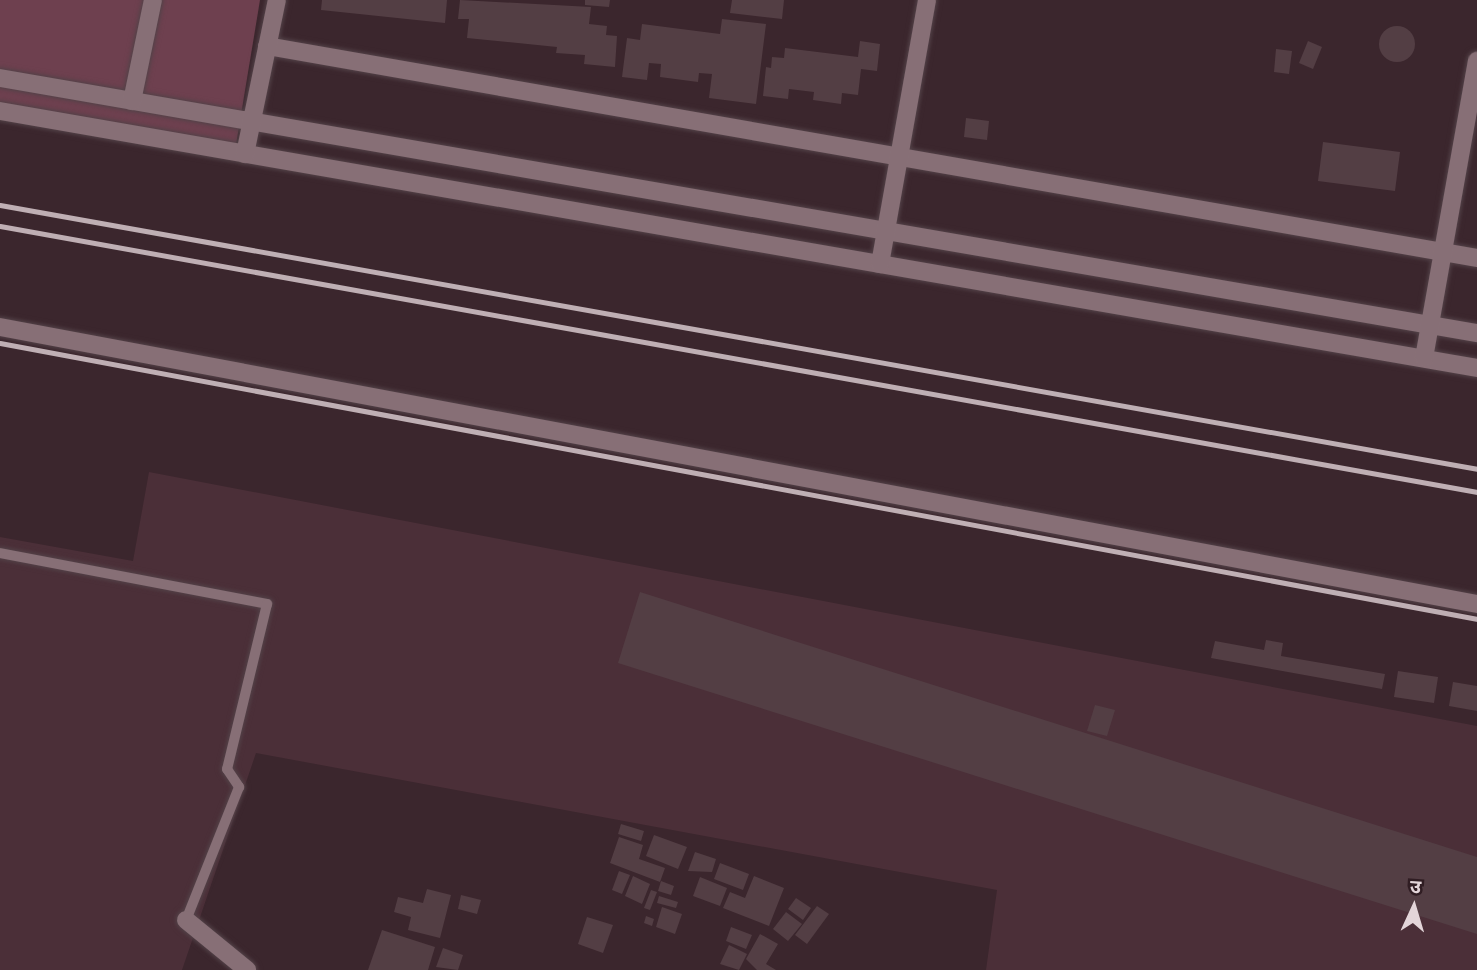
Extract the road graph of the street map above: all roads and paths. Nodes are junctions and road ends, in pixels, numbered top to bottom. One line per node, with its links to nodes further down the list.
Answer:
1 (153, 0): 7 (street)
2 (277, 0): 4 (street)
3 (927, 0): 11 (street)
4 (267, 46): 9 (street); 11 (street)
5 (1477, 61): 13 (street)
6 (0, 78): 7 (street)
7 (132, 101): 9 (street)
8 (0, 111): 10 (street)
9 (251, 121): 10 (street); 12 (street)
10 (244, 154): 15 (street)
11 (899, 157): 12 (street); 13 (street)
12 (886, 231): 15 (street); 16 (street)
13 (1443, 252): 14 (street); 16 (street)
14 (1477, 258)
15 (880, 264): 19 (street)
16 (1430, 325): 18 (street); 19 (street)
17 (0, 327): 22 (street)
18 (1477, 333)
19 (1424, 358): 20 (street)
20 (1477, 368)
21 (0, 553): 23 (lane)
22 (1477, 604)
23 (186, 920): 24 (street)
24 (247, 970)

